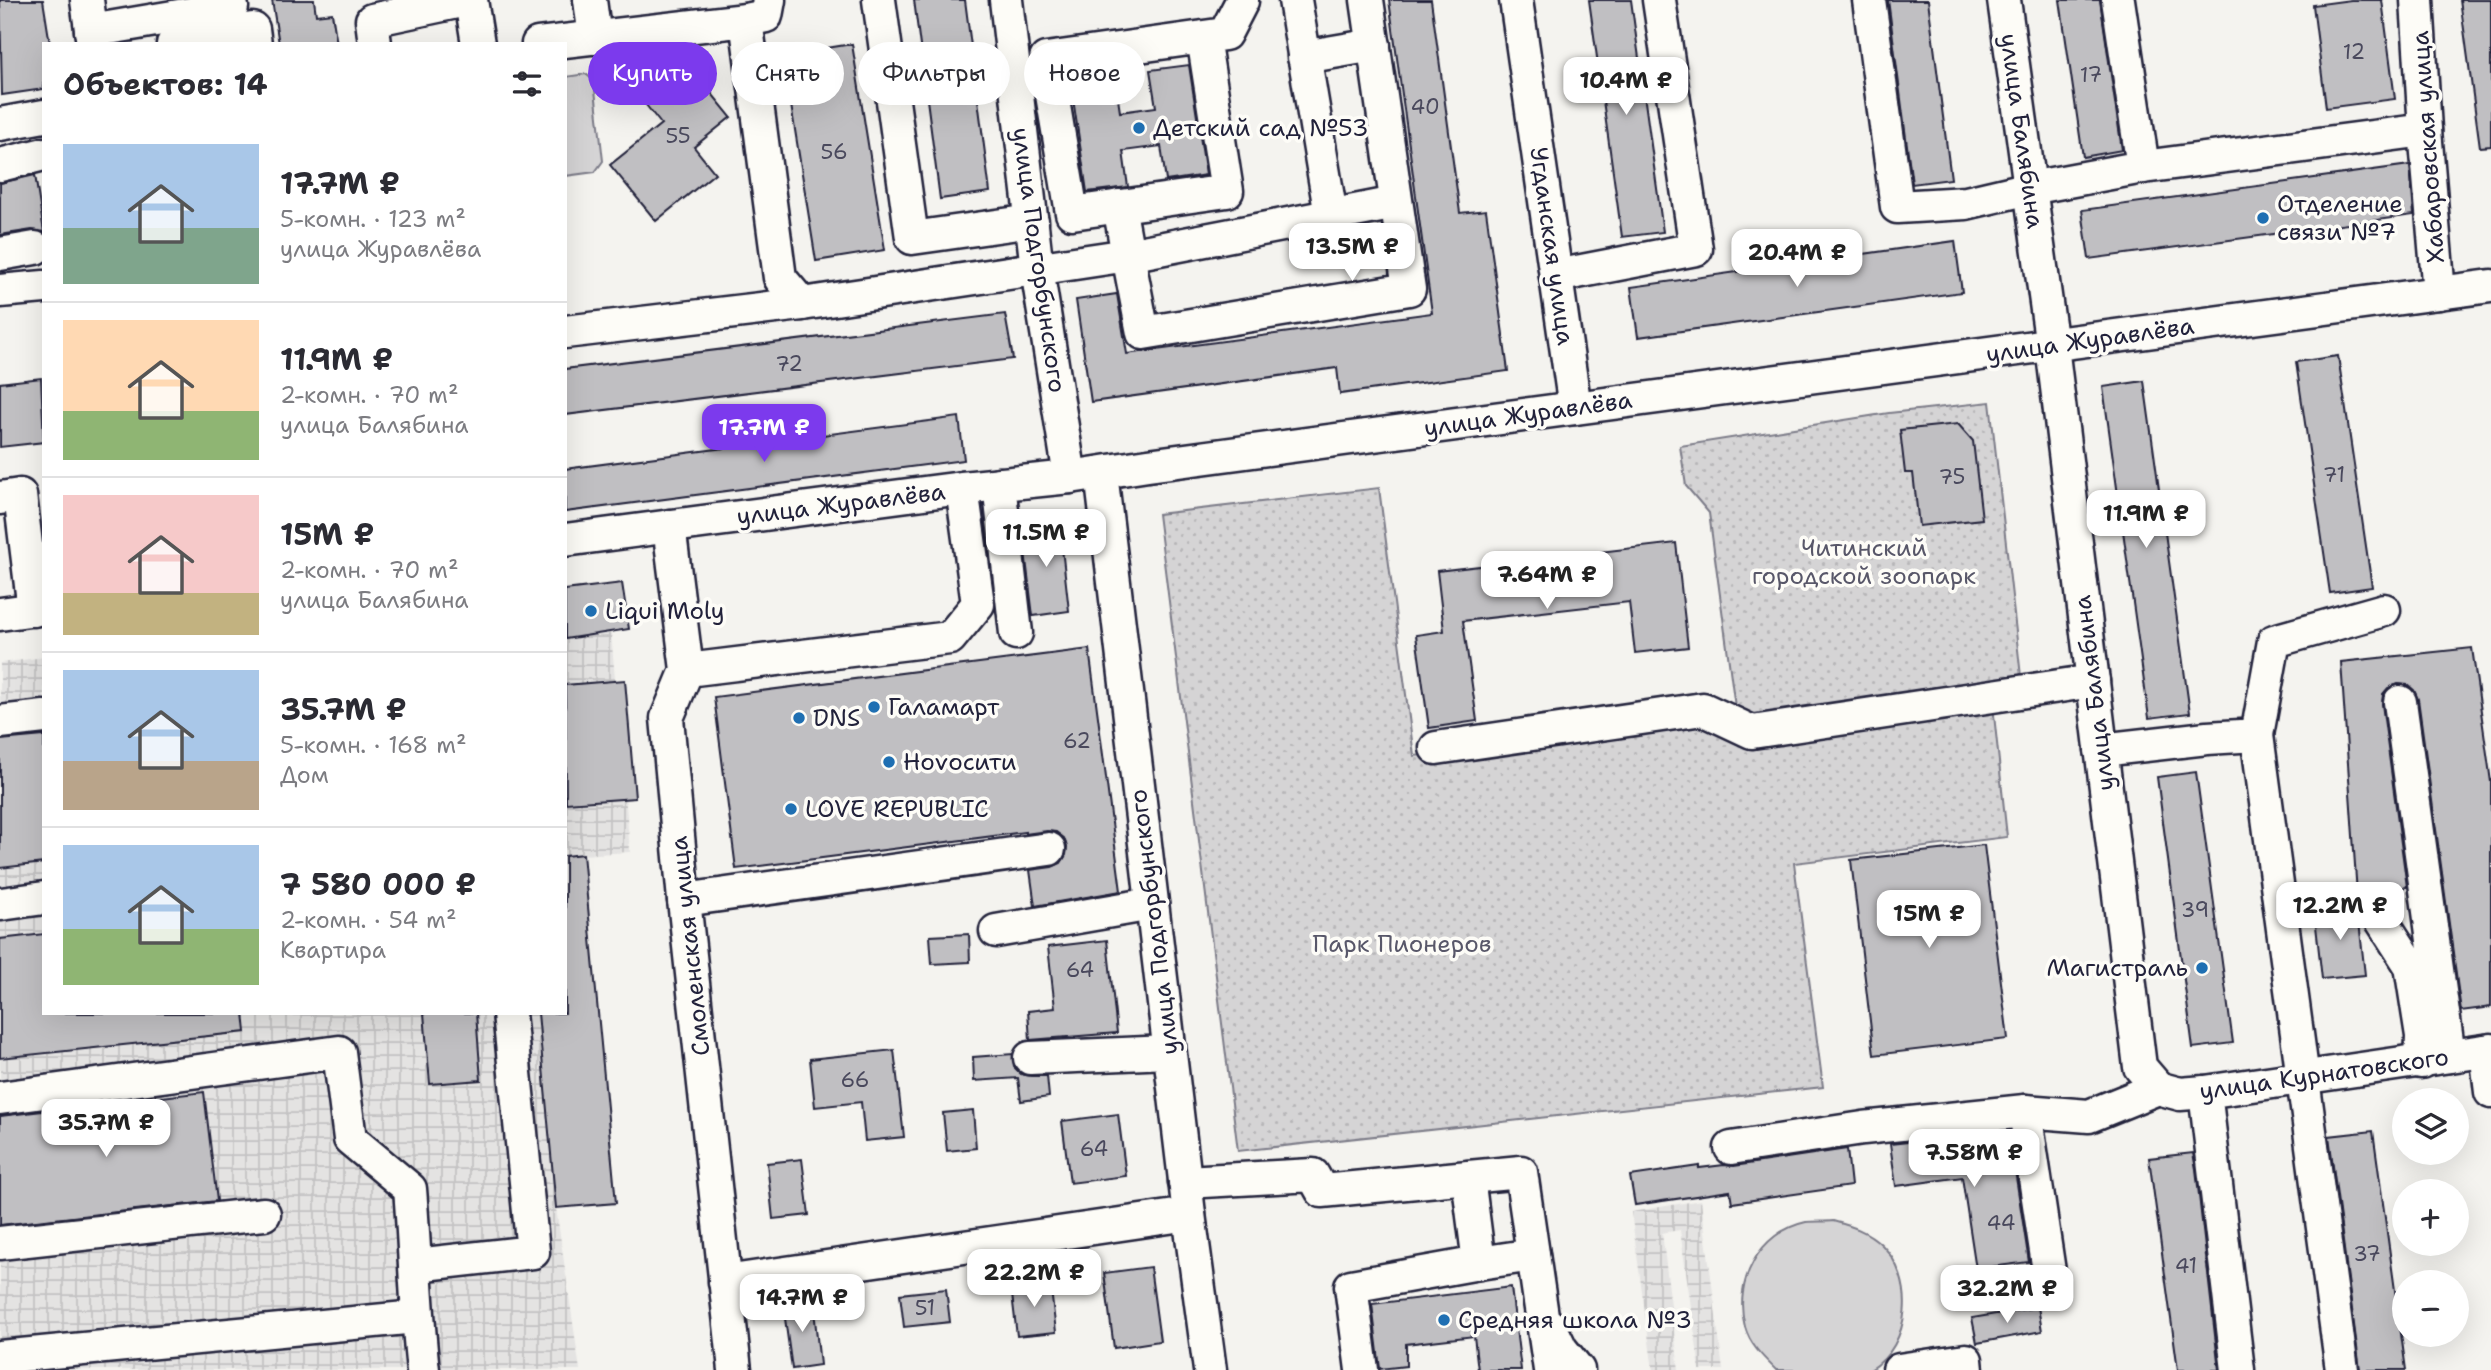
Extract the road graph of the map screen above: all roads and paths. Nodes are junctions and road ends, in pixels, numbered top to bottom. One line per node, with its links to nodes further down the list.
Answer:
1 (87, 0): 19 (street)
2 (468, 0): 17 (street); 23 (street)
3 (590, 0): 20 (street)
4 (879, 0): 37 (street)
5 (1006, 0): 37 (street, улица Подгорбунского)
6 (1244, 0): 18 (street)
7 (1294, 0): 26 (street)
8 (1367, 0): 25 (street)
9 (1516, 0): 42 (street, Угданская улица)
10 (1659, 0): 42 (street)
11 (1869, 0): 33 (street)
12 (2004, 0): 33 (street, улица Балябина)
13 (2119, 0): 32 (street)
14 (2417, 0): 29 (street, Хабаровская улица)
15 (232, 6): 19 (street)
16 (739, 10): 20 (street); 47 (street)
17 (370, 36)
18 (1203, 37): 35 (street); 35 (street)
19 (92, 38)
20 (595, 38): 24 (street)
21 (184, 42): 22 (street)
22 (256, 42)
23 (478, 42)
24 (557, 42)
25 (1374, 45): 26 (street); 34 (street)
26 (1304, 57): 36 (street)
27 (42, 116): 28 (street)
28 (0, 124)
29 (2425, 130): 32 (street); 46 (street, Хабаровская улица)
30 (42, 154): 31 (street)
31 (0, 165)
32 (2143, 167): 33 (street)
33 (2030, 188): 49 (street, улица Балябина)
34 (1396, 203): 36 (street); 40 (street)
35 (1119, 206): 40 (street)
36 (1331, 216): 40 (street)
37 (1031, 222): 41 (street, улица Подгорбунского)
38 (35, 248): 39 (street)
39 (0, 254)
40 (1128, 255): 41 (street)
41 (1037, 269): 47 (street); 52 (street, улица Подгорбунского)
42 (1556, 276): 50 (street, Угданская улица)
43 (2491, 286): 46 (street, улица Журавлёва)
44 (42, 287): 45 (street)
45 (0, 291)
46 (2439, 293): 49 (street, улица Журавлёва)
47 (802, 304): 48 (street)
48 (567, 332)
49 (2052, 346): 50 (street, улица Журавлёва); 63 (street, улица Балябина)
50 (1575, 408): 51 (street, улица Журавлёва)
51 (1101, 473): 52 (street, улица Журавлёва); 74 (street, улица Подгорбунского)
52 (1070, 477): 53 (street, улица Журавлёва)
53 (999, 484): 54 (street, улица Журавлёва); 61 (street)
54 (962, 488): 56 (street, улица Журавлёва); 62 (street)
55 (0, 498): 58 (street)
56 (669, 526): 57 (street, улица Журавлёва); 62 (street, Смоленская улица)
57 (567, 540)
58 (39, 609): 60 (street)
59 (2384, 610): 67 (street)
60 (0, 614)
61 (1016, 633)
62 (687, 670): 72 (street, Смоленская улица)
63 (2093, 681): 68 (street); 69 (street, улица Балябина)
64 (2400, 702): 81 (street)
65 (42, 718): 66 (street)
66 (0, 722)
67 (2257, 735): 69 (street); 82 (street)
68 (1436, 748)
69 (2101, 750): 83 (street, улица Балябина)
70 (1049, 849): 72 (street)
71 (42, 898): 73 (street)
72 (684, 900): 98 (street, Смоленская улица)
73 (1, 904)
74 (1152, 904): 76 (street); 79 (street, улица Подгорбунского)
75 (2377, 914): 81 (street)
76 (996, 931)
77 (509, 1015): 96 (street)
78 (2488, 1051): 81 (street, улица Курнатовского); 85 (street)
79 (1170, 1052): 80 (street); 90 (street, улица Подгорбунского)
80 (1030, 1058)
81 (2435, 1059): 82 (street, улица Курнатовского)
82 (2303, 1078): 84 (street, улица Курнатовского); 111 (street)
83 (2158, 1088): 84 (street, улица Курнатовского); 87 (street)
84 (2205, 1092): 110 (street)
85 (2491, 1092)
86 (0, 1098): 96 (street)
87 (2025, 1111): 88 (street); 97 (street)
88 (1731, 1148)
89 (1468, 1177): 90 (street); 94 (street); 95 (street)
90 (1185, 1182): 92 (street, улица Подгорбунского)
91 (264, 1214): 93 (street)
92 (1189, 1214): 98 (street); 104 (street, улица Подгорбунского)
93 (0, 1243)
94 (1533, 1255): 95 (street); 99 (street)
95 (1479, 1263): 105 (street)
96 (416, 1265): 100 (street)
97 (2050, 1278)
98 (725, 1282): 103 (street, Смоленская улица)
99 (1540, 1302): 106 (street); 107 (street)
100 (416, 1317): 101 (street); 102 (street)
101 (0, 1357)
102 (423, 1370)
103 (734, 1370)
104 (1210, 1370)
105 (1362, 1370)
106 (1550, 1370)
107 (1578, 1370)
108 (1899, 1370): 109 (street)
109 (1967, 1370)
110 (2238, 1370)
111 (2342, 1370)

